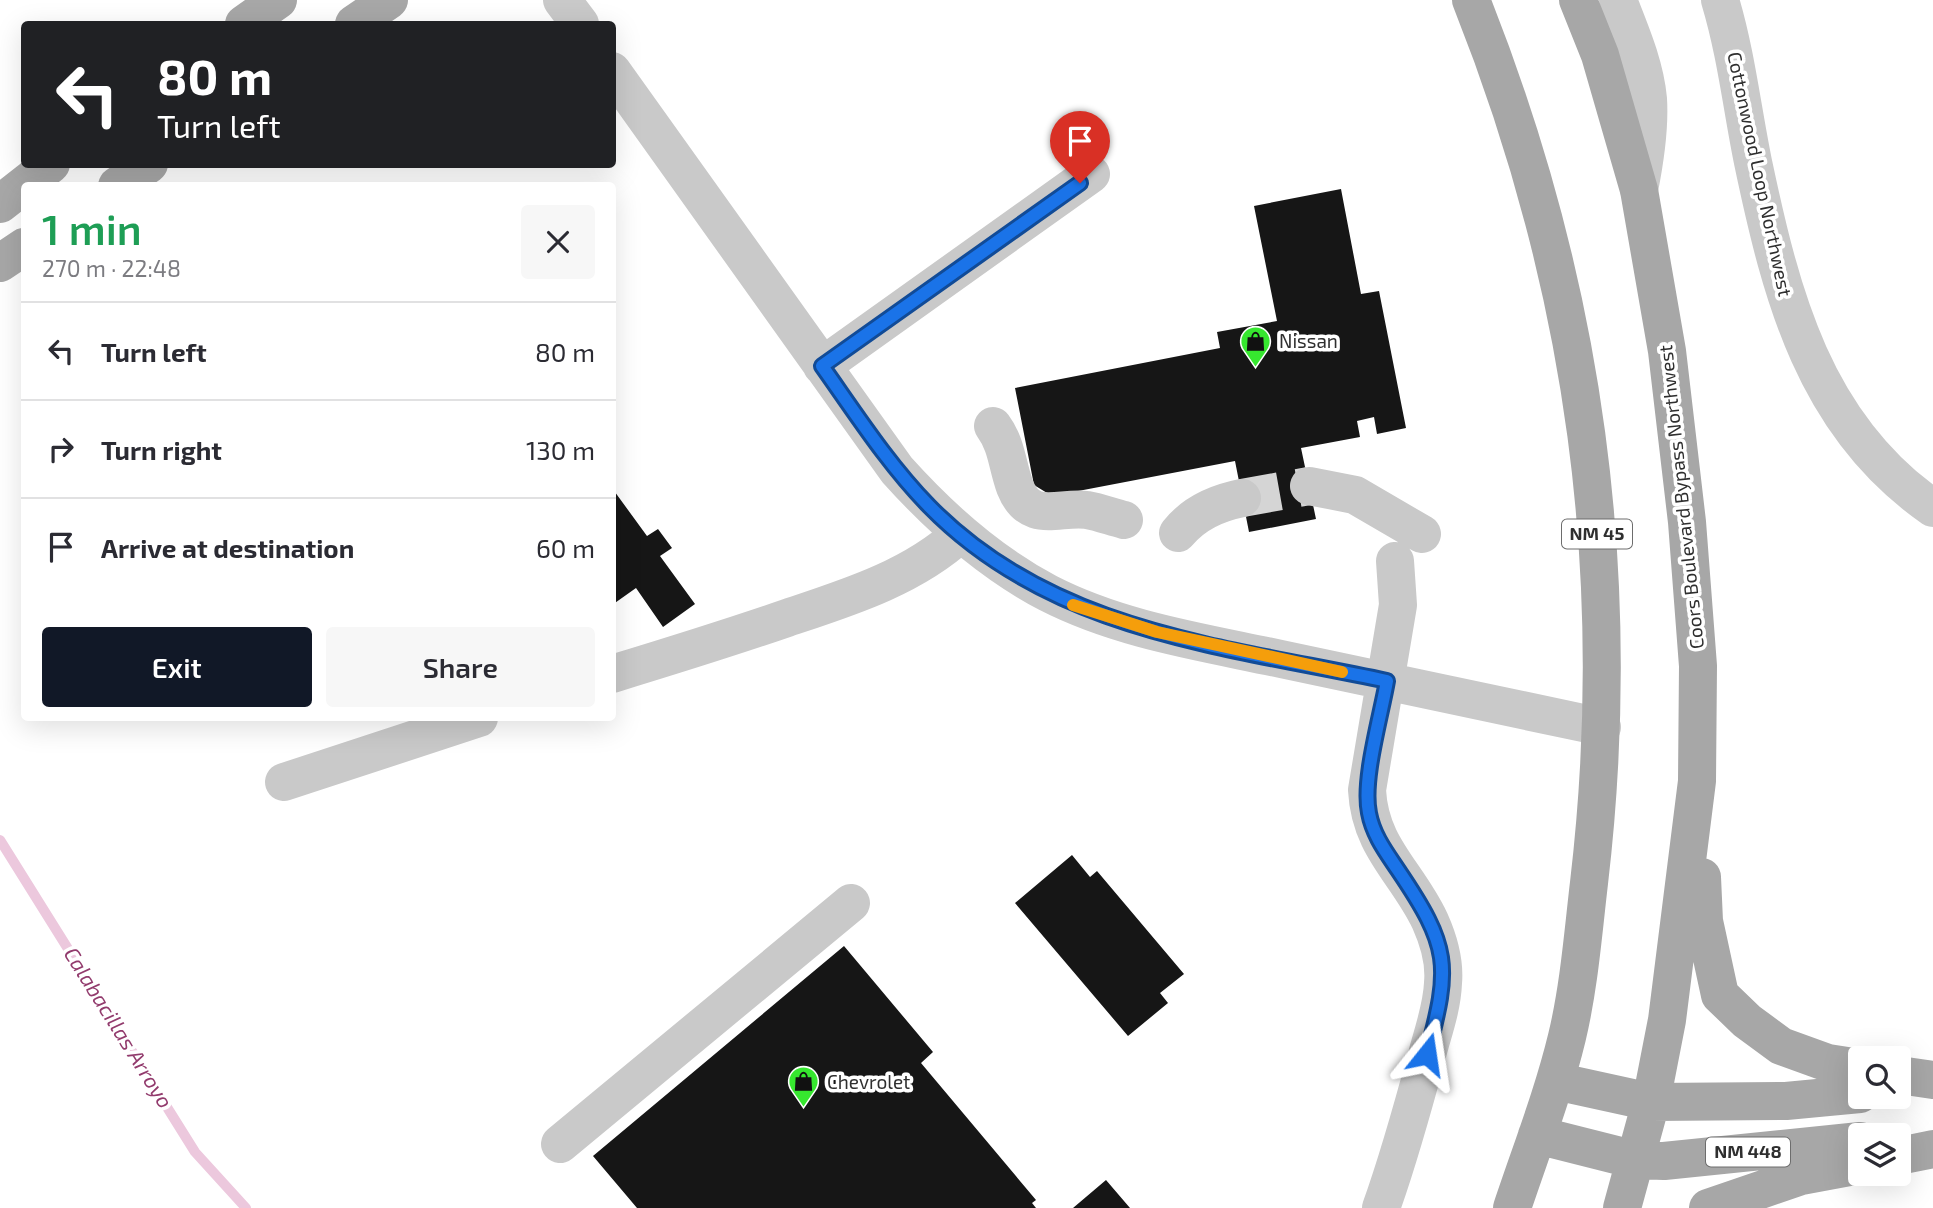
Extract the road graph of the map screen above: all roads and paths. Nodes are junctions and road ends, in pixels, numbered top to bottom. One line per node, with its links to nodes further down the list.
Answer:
1 (278, 0): 8 (main road)
2 (389, 0): 9 (main road)
3 (562, 0): 10 (lane)
4 (1471, 0): 35 (main road, NM 45)
5 (1578, 0): 18 (main road, Coors Boulevard Bypass Northwest)
6 (1618, 0): 18 (lane)
7 (1720, 0): 26 (lane, Cottonwood Loop Northwest)
8 (248, 21)
9 (358, 21)
10 (578, 21)
11 (616, 77): 22 (lane)
12 (46, 168): 15 (main road)
13 (143, 168): 16 (main road)
14 (1091, 174): 22 (lane)
15 (29, 182)
16 (123, 182)
17 (21, 188): 19 (main road)
18 (1639, 190): 36 (main road, Coors Boulevard Bypass Northwest)
19 (0, 205)
20 (21, 249): 21 (main road)
21 (0, 263)
22 (822, 366): 29 (lane)
23 (993, 426): 27 (lane)
24 (1309, 486): 30 (lane)
25 (1242, 498): 28 (lane)
26 (1933, 508)
27 (1124, 520)
28 (1178, 533)
29 (960, 534): 32 (lane); 33 (lane)
30 (1422, 534)
31 (1395, 561): 33 (lane)
32 (616, 673)
33 (1387, 681): 35 (lane); 55 (lane)
34 (470, 721): 37 (lane)
35 (1602, 727): 41 (main road, NM 45)
36 (1697, 781): 39 (main road); 45 (main road, Coors Boulevard Bypass Northwest)
37 (284, 782)
38 (850, 903): 50 (lane)
39 (1848, 1066)
40 (1911, 1078): 42 (main road)
41 (1555, 1081): 45 (main road); 46 (main road, NM 45)
42 (1933, 1083): 43 (main road)
43 (1911, 1087)
44 (1848, 1095): 45 (main road)
45 (1651, 1102): 53 (main road, Coors Boulevard Bypass Northwest)
46 (1537, 1135): 53 (main road, NM 448); 56 (main road, NM 45)
47 (1933, 1136): 48 (main road)
48 (1911, 1137)
49 (1848, 1142): 53 (main road, NM 448)
50 (560, 1144)
51 (1933, 1149): 52 (main road)
52 (1911, 1154)
53 (1636, 1160): 57 (main road, Coors Boulevard Bypass Northwest)
54 (1848, 1167): 58 (main road)
55 (1381, 1208)
56 (1512, 1208)
57 (1622, 1208)
58 (1708, 1208)

